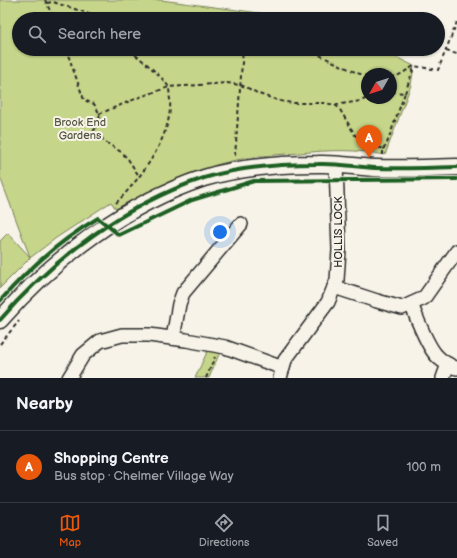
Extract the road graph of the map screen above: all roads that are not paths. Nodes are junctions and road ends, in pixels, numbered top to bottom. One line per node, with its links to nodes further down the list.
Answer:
1 (336, 165): 2 (street); 5 (street, HOLLIS LOCK); 7 (street)
2 (457, 167)
3 (241, 224): 8 (street)
4 (457, 251): 6 (street)
5 (334, 287): 6 (street); 10 (street, HOLLIS LOCK)
6 (411, 304): 9 (street)
7 (0, 320)
8 (173, 338): 10 (street); 11 (street)
9 (452, 366): 12 (street)
10 (282, 373)
11 (69, 378)
12 (443, 378)

